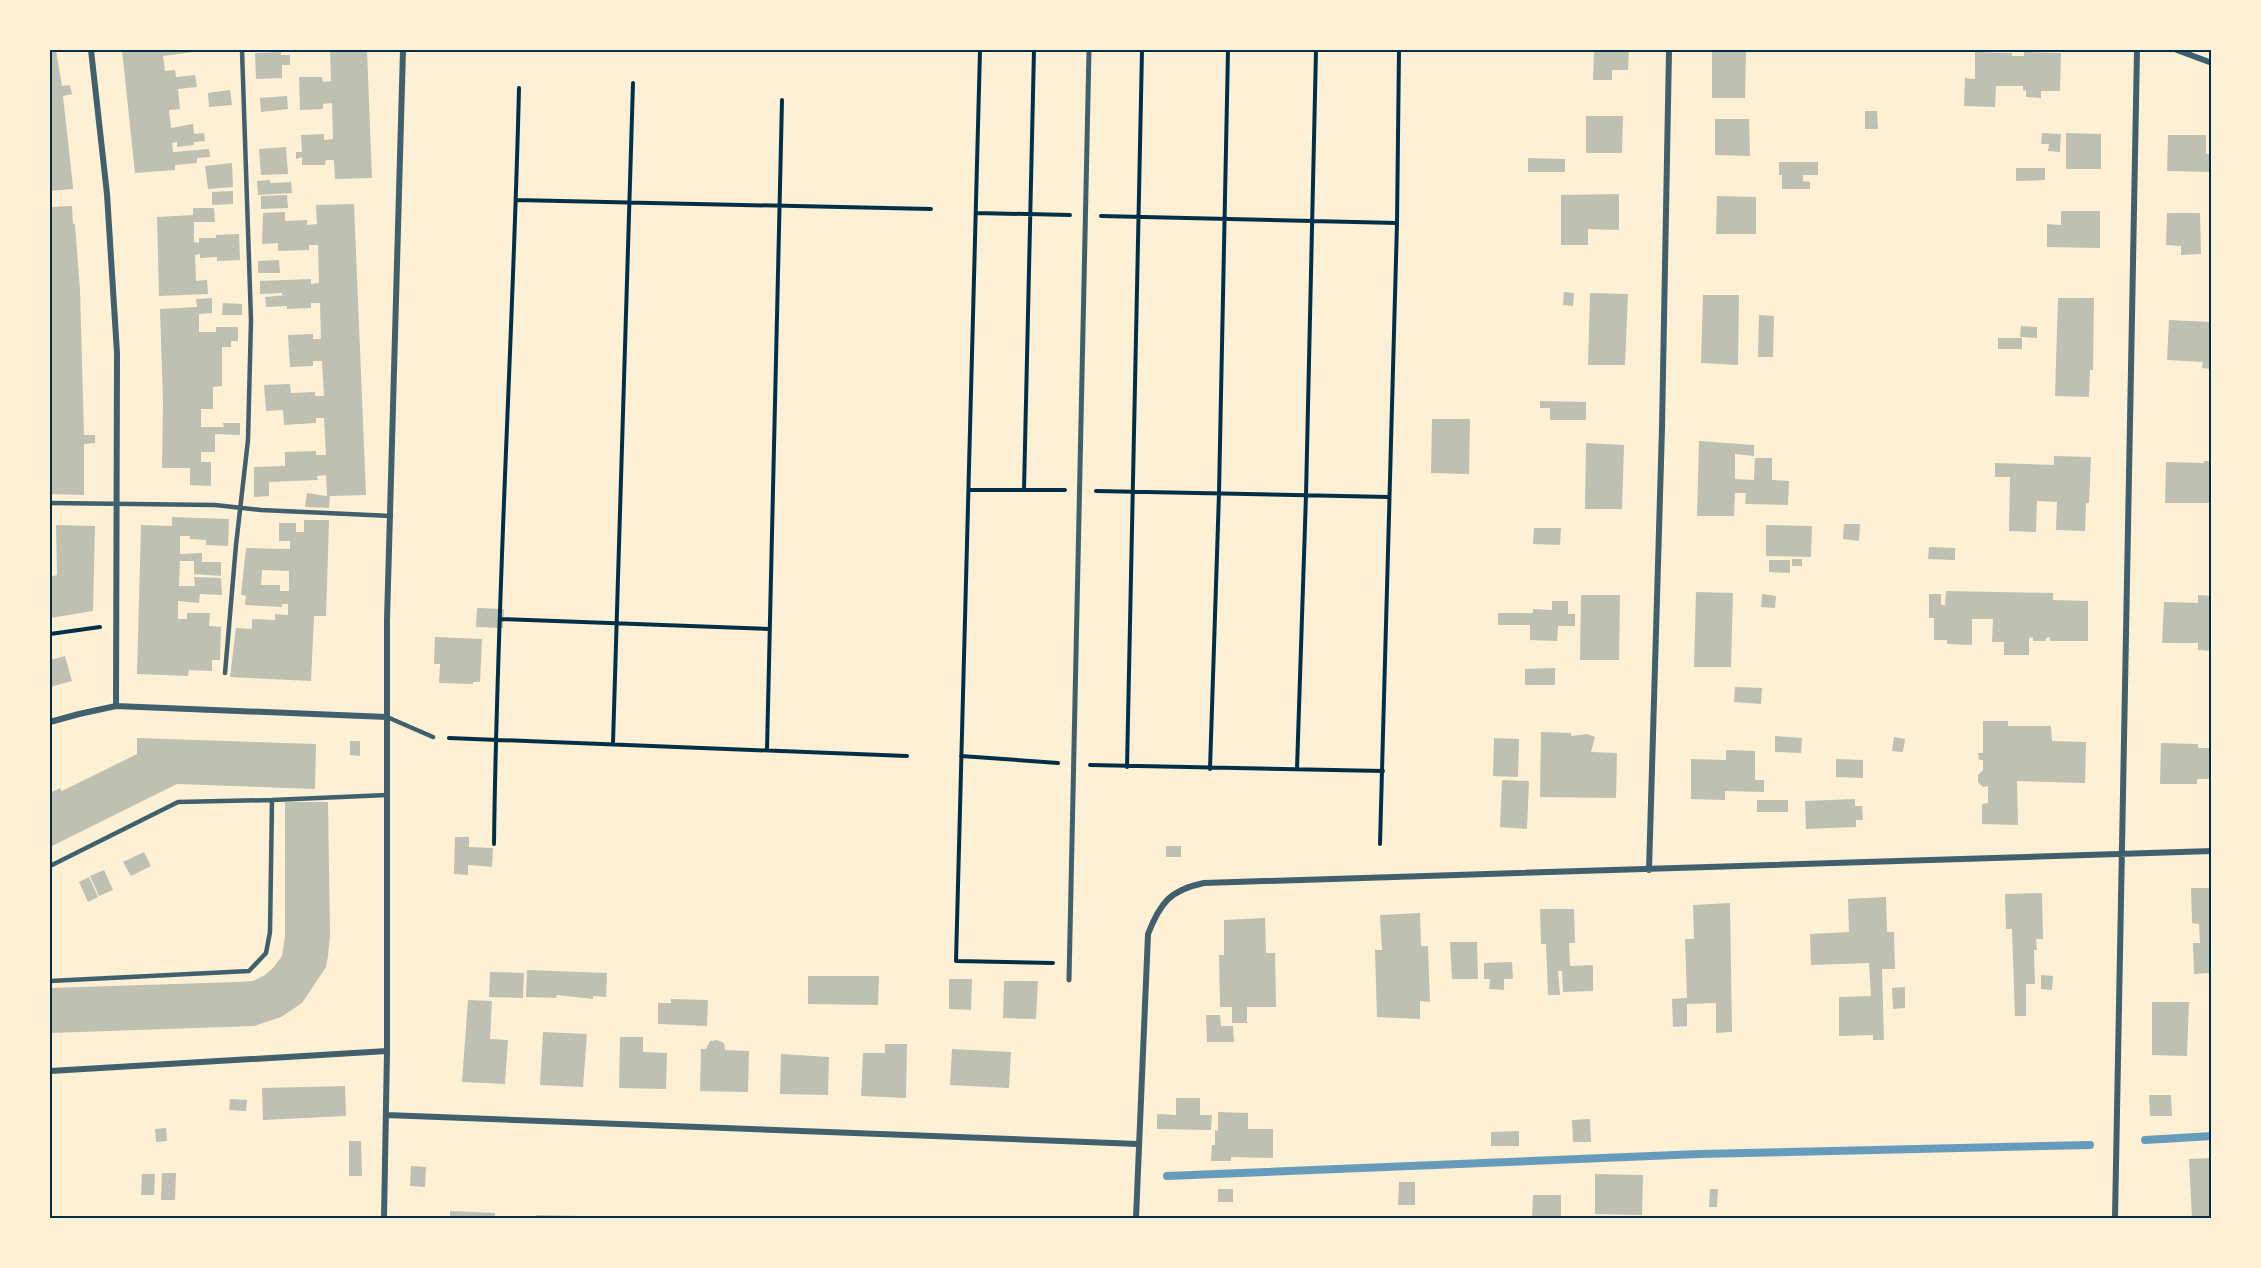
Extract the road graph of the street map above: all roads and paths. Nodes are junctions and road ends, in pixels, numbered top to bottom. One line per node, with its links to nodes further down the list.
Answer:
1 (91, 50): 37 (street)
2 (242, 50): 38 (lane)
3 (403, 50): 39 (street)
4 (980, 50): 22 (path)
5 (1034, 50): 23 (path)
6 (1089, 50): 24 (street)
7 (1142, 50): 25 (path)
8 (1228, 50): 26 (path)
9 (1316, 50): 27 (path)
10 (1399, 50): 28 (path)
11 (1669, 50): 67 (street)
12 (2137, 50): 65 (street)
13 (2177, 50): 14 (street)
14 (2211, 63)
15 (633, 83): 19 (path)
16 (519, 88): 18 (path)
17 (782, 100): 20 (path)
18 (516, 200): 19 (path); 40 (path)
19 (630, 202): 20 (path); 41 (path)
20 (780, 206): 21 (path); 43 (path)
21 (931, 209)
22 (976, 213): 23 (path); 29 (path)
23 (1030, 214): 24 (path); 30 (path)
24 (1085, 215): 25 (path); 31 (street)
25 (1139, 217): 26 (path); 32 (path)
26 (1226, 218): 27 (path); 33 (path)
27 (1314, 221): 28 (path); 34 (path)
28 (1397, 223): 35 (path)
29 (969, 490): 30 (path); 54 (path)
30 (1024, 490): 31 (path)
31 (1079, 490): 32 (path); 55 (street)
32 (1133, 491): 33 (path); 56 (path)
33 (1219, 493): 34 (path); 57 (path)
34 (1306, 495): 35 (path); 58 (path)
35 (1389, 497): 59 (path)
36 (50, 503): 37 (lane)
37 (118, 503): 38 (lane); 42 (street)
38 (242, 508): 39 (lane); 45 (lane)
39 (391, 516): 47 (street)
40 (501, 619): 41 (path); 50 (path)
41 (617, 623): 43 (path); 51 (path)
42 (116, 626): 44 (path); 46 (street)
43 (768, 628): 52 (path)
44 (50, 634)
45 (225, 673)
46 (116, 706): 47 (street); 48 (street)
47 (387, 717): 49 (lane); 60 (street)
48 (50, 722)
49 (433, 737): 50 (path)
50 (495, 739): 51 (path); 62 (path)
51 (613, 743): 52 (path)
52 (767, 750): 53 (path)
53 (907, 756)
54 (961, 756): 55 (path); 68 (path)
55 (1073, 764): 56 (path); 68 (street)
56 (1127, 767): 57 (path)
57 (1210, 769): 58 (path)
58 (1297, 769): 59 (path)
59 (1383, 771): 63 (path)
60 (387, 795): 61 (lane); 71 (street)
61 (272, 800): 66 (lane); 70 (lane)
62 (494, 844)
63 (1380, 844)
64 (2211, 851): 65 (street)
65 (2123, 854): 67 (street); 77 (street)
66 (50, 866)
67 (1649, 870): 74 (street)
68 (1069, 963): 69 (street)
69 (1069, 980)
70 (50, 981)
71 (387, 1051): 72 (street); 73 (street)
72 (50, 1071)
73 (386, 1115): 74 (street); 75 (street)
74 (1138, 1144): 76 (street)
75 (384, 1218)
76 (1136, 1218)
77 (2115, 1218)

